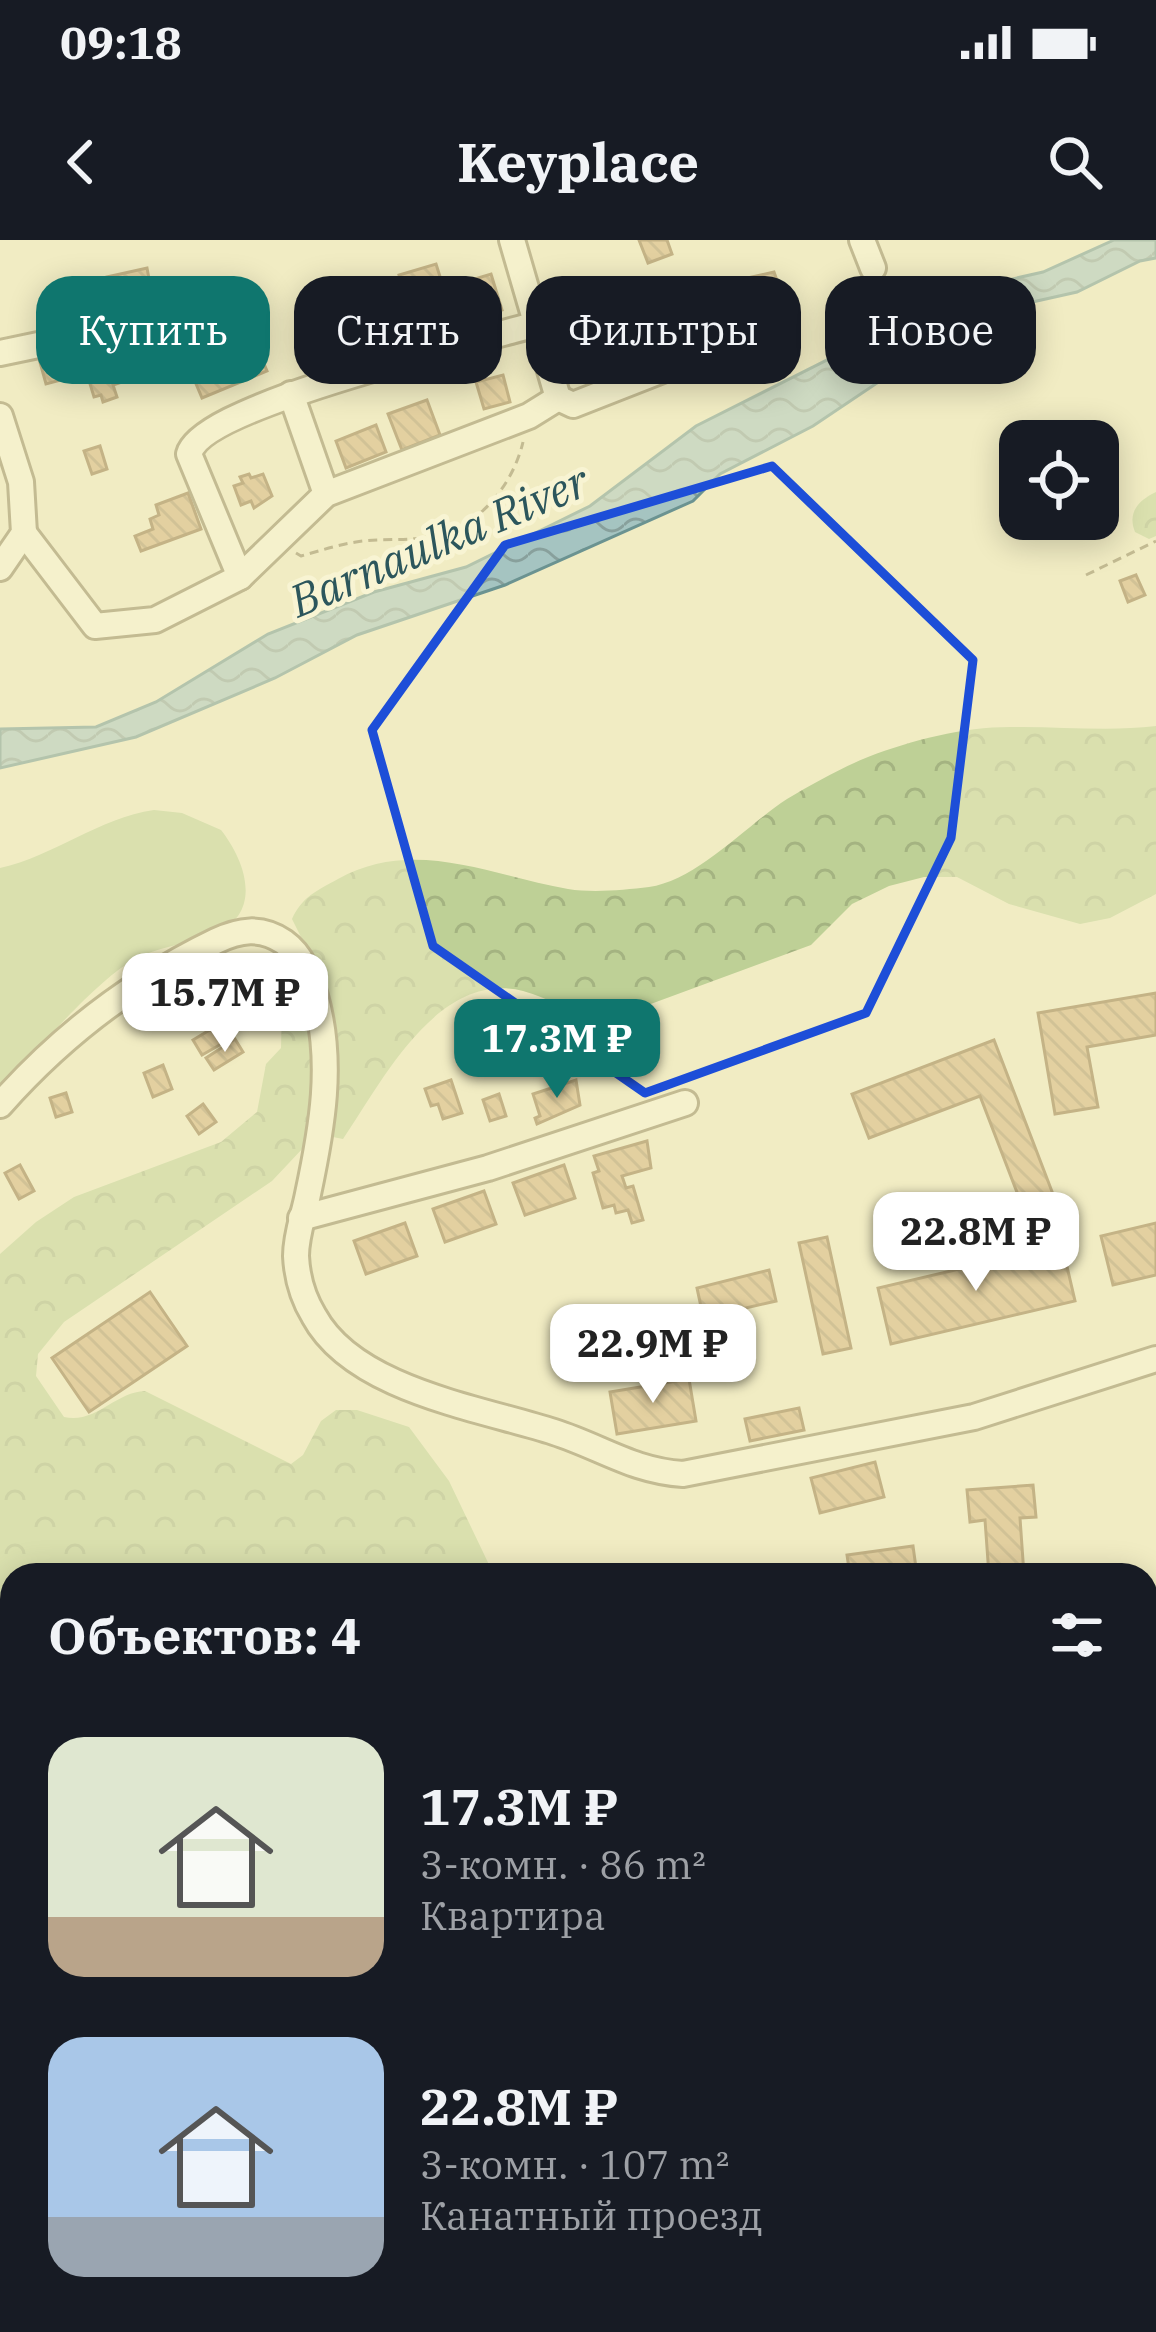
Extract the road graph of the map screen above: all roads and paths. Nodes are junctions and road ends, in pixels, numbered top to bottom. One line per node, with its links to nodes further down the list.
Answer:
1 (512, 240): 4 (street)
2 (862, 240): 3 (street)
3 (873, 268)
4 (526, 287)
5 (526, 327): 10 (street)
6 (36, 345): 7 (street)
7 (0, 353)
8 (554, 384): 11 (street)
9 (627, 384): 11 (street)
10 (291, 394): 14 (street); 20 (street)
11 (558, 398): 13 (street)
12 (0, 416): 15 (street)
13 (529, 416): 14 (street); 17 (path)
14 (326, 494): 17 (street)
15 (24, 533): 18 (street); 20 (street)
16 (1156, 541): 19 (path)
17 (278, 544): 20 (street)
18 (0, 568)
19 (1087, 575)
20 (240, 577)
21 (685, 1103): 23 (street)
22 (0, 1106): 23 (street)
23 (304, 1210): 24 (street)
24 (1156, 1359)

